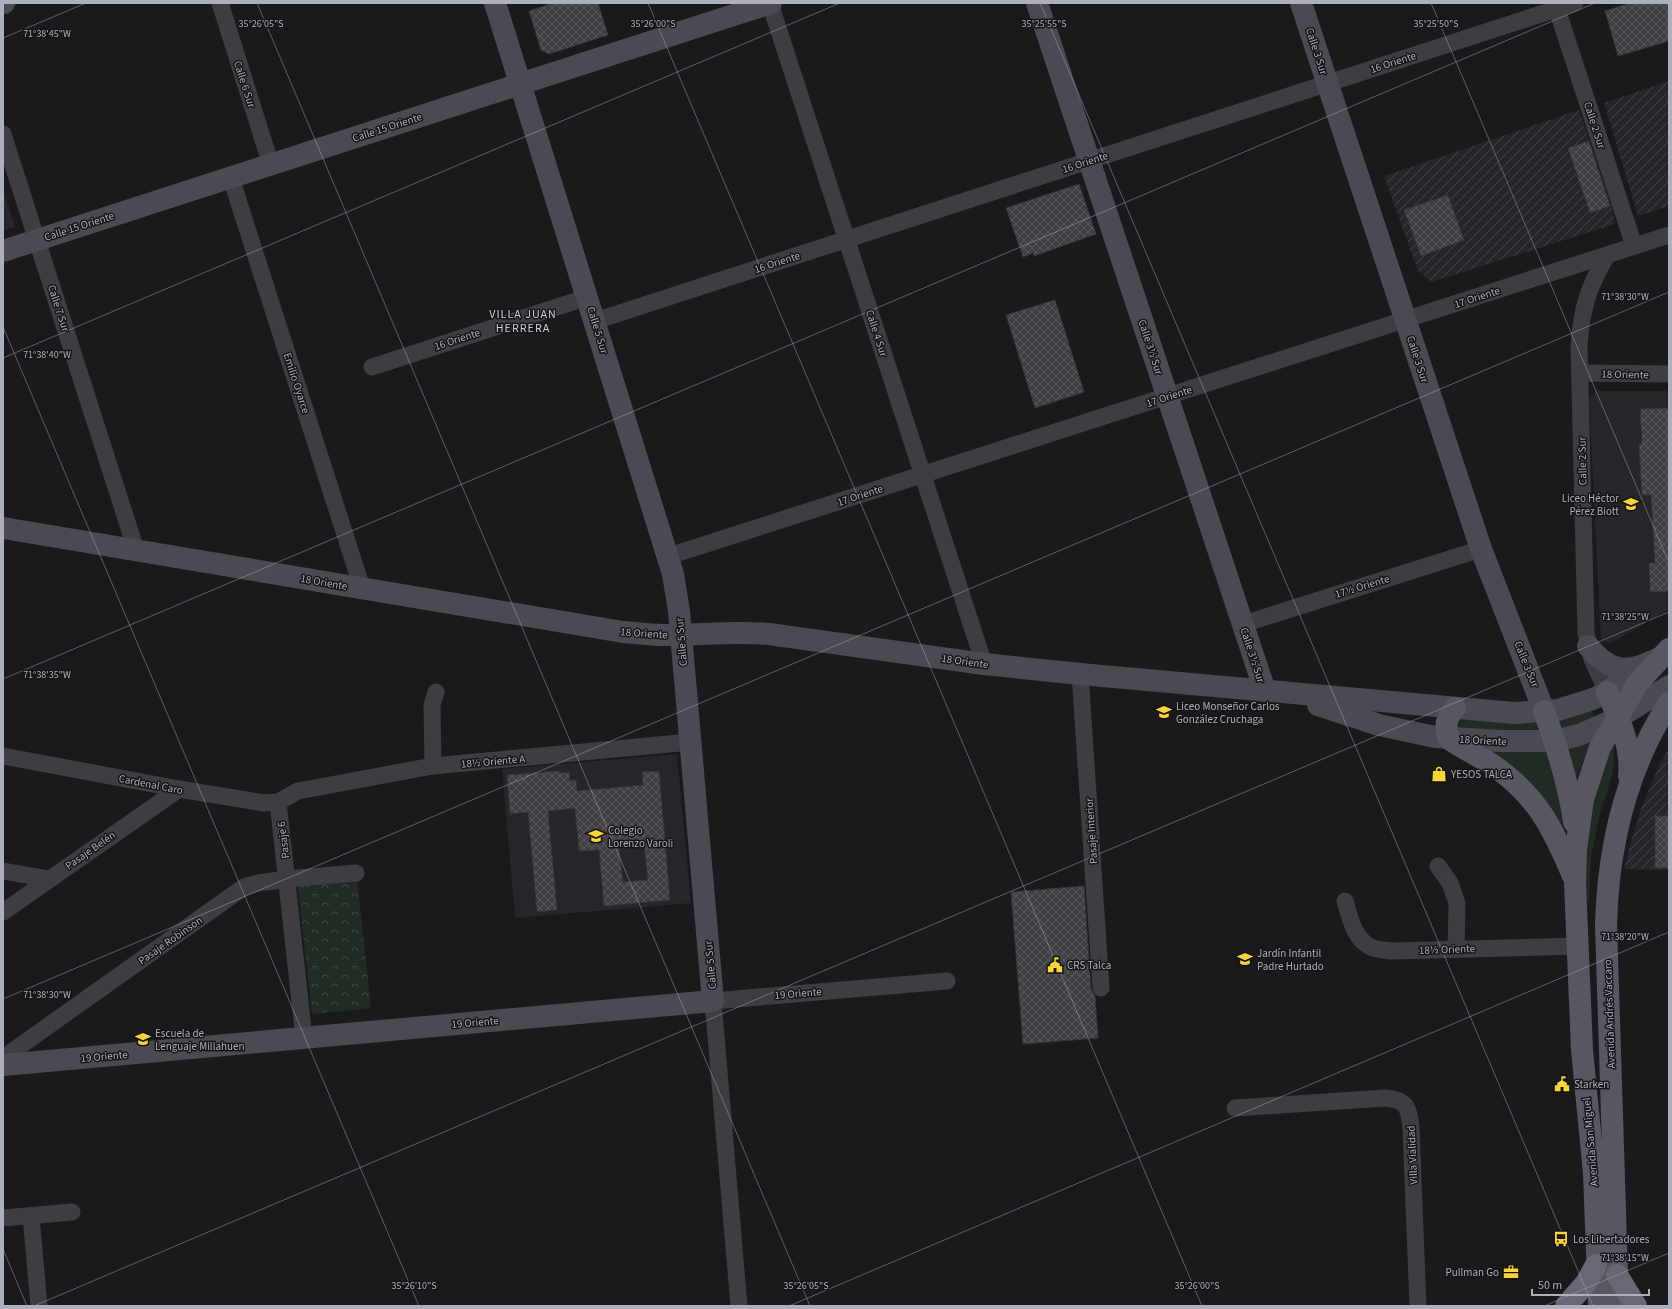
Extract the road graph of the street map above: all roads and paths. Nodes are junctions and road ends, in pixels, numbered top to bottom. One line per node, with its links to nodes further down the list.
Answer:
1 (220, 3): 12 (street, Calle 6 Sur)
2 (495, 3): 9 (street, Calle 5 Sur)
3 (770, 3): 9 (street, Calle 15 Oriente); 16 (street, Calle 4 Sur)
4 (1037, 3): 11 (street, Calle 3½ Sur)
5 (1301, 3): 8 (street, Calle 3 Sur)
6 (1575, 3): 7 (street, 16 Oriente)
7 (1556, 6): 8 (street, 16 Oriente); 17 (street, Calle 2 Sur)
8 (1328, 83): 11 (street, 16 Oriente); 21 (street, Calle 3 Sur)
9 (521, 84): 12 (street, Calle 15 Oriente); 20 (street, Calle 5 Sur)
10 (3, 134): 15 (street, Calle 7 Sur)
11 (1089, 161): 16 (street, 16 Oriente); 26 (street, Calle 3½ Sur)
12 (271, 165): 13 (street, Calle 15 Oriente)
13 (231, 178): 15 (street, Calle 15 Oriente); 32 (street, Emilio Oyarce)
14 (1669, 235): 17 (street, 17 Oriente)
15 (37, 240): 18 (street, Calle 15 Oriente); 30 (street, Calle 7 Sur)
16 (846, 240): 22 (street, 16 Oriente); 27 (street, Calle 4 Sur)
17 (1634, 246): 19 (street, 17 Oriente)
18 (3, 251)
19 (1607, 255): 21 (street, 17 Oriente); 24 (street, Calle 2 Sur)
20 (588, 298): 22 (street, Calle 5 Sur); 23 (street, 16 Oriente)
21 (1406, 319): 26 (street, 17 Oriente); 29 (street, Calle 3 Sur)
22 (595, 321): 31 (street, Calle 5 Sur)
23 (372, 367)
24 (1580, 373): 25 (street, 18 Oriente); 35 (street, Calle 2 Sur)
25 (1669, 374)
26 (1167, 396): 27 (street, 17 Oriente); 33 (street, Calle 3½ Sur)
27 (922, 475): 31 (street, 17 Oriente); 37 (street, Calle 4 Sur)
28 (3, 528): 30 (street, 18 Oriente)
29 (1481, 549): 33 (street, 17½ Oriente); 46 (street, Calle 3 Sur)
30 (136, 550): 32 (street, 18 Oriente)
31 (669, 556): 34 (street, Calle 5 Sur)
32 (362, 588): 34 (street, 18 Oriente)
33 (1243, 624): 40 (street, Calle 3½ Sur)
34 (680, 635): 37 (street, 18 Oriente); 49 (street, Calle 5 Sur)
35 (1588, 646): 36 (street); 42 (street, Calle 2 Sur)
36 (1657, 658): 42 (street, 18 Oriente); 47 (main road)
37 (984, 664): 38 (street, 18 Oriente)
38 (1080, 674): 40 (street, 18 Oriente); 69 (street, Pasaje Interior)
39 (1669, 686): 47 (street, 18 Oriente)
40 (1265, 691): 43 (street, 18 Oriente)
41 (436, 692): 52 (street)
42 (1607, 692): 46 (street, 18 Oriente); 47 (main road)
43 (1289, 694): 45 (street, 18 Oriente); 48 (street, 18 Oriente)
44 (1669, 703): 54 (main road, Avenida Andrés Vaccaro)
45 (1455, 708): 46 (street, 18 Oriente); 48 (main road)
46 (1544, 711): 50 (main road)
47 (1618, 718): 50 (street, 18 Oriente); 54 (main road); 57 (main road)
48 (1443, 738): 50 (street, 18 Oriente); 63 (main road); 66 (street)
49 (690, 742): 52 (street, 18½ Oriente A); 70 (street, Calle 5 Sur)
50 (1555, 742): 57 (main road)
51 (3, 756): 53 (street, Cardenal Caro)
52 (433, 766): 55 (street, 18½ Oriente A)
53 (179, 789): 56 (street, Cardenal Caro); 62 (street, Pasaje Belén)
54 (1628, 789): 75 (main road, Avenida Andrés Vaccaro)
55 (298, 791): 56 (street, Cardenal Caro)
56 (278, 802): 61 (street, Pasaje 6)
57 (1576, 849): 63 (main road)
58 (1438, 866): 67 (street)
59 (3, 871): 62 (street)
60 (356, 873): 61 (street, Pasaje Robinson)
61 (287, 878): 71 (street, Pasaje 6); 72 (street, Pasaje Robinson)
62 (49, 879): 65 (street, Pasaje Belén)
63 (1575, 883): 66 (main road, Avenida San Miguel)
64 (1345, 901): 67 (street, 18½ Oriente)
65 (3, 912)
66 (1574, 946): 67 (street, 18½ Oriente); 79 (main road, Avenida San Miguel)
67 (1456, 949)
68 (947, 981): 70 (street, 19 Oriente)
69 (1102, 988)
70 (713, 1000): 71 (street, 19 Oriente); 82 (street, Calle 5 Sur)
71 (304, 1038): 73 (street, 19 Oriente)
72 (3, 1058)
73 (3, 1065)
74 (1235, 1108): 83 (street, Villa Vialidad)
75 (1613, 1121): 80 (main road, Avenida San Miguel)
76 (72, 1212): 77 (street)
77 (31, 1216): 78 (street); 81 (street)
78 (3, 1218)
79 (1596, 1265): 84 (highway); 85 (main road, Avenida San Miguel)
80 (1617, 1275): 86 (main road, Avenida San Miguel); 87 (highway)
81 (39, 1306)
82 (739, 1306)
83 (1418, 1306)
84 (1566, 1306)
85 (1598, 1306)
86 (1618, 1306)
87 (1636, 1306)

